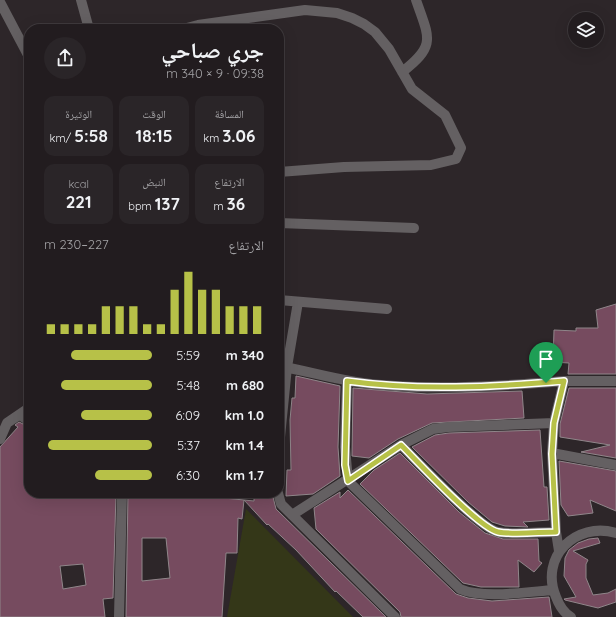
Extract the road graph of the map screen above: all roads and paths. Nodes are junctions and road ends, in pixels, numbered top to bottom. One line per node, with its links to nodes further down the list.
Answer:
1 (82, 0): 4 (street)
2 (416, 0): 7 (street)
3 (0, 2): 6 (street)
4 (88, 24)
5 (218, 24): 7 (street)
6 (24, 48)
7 (402, 72): 8 (street)
8 (284, 172)
9 (284, 223): 10 (street)
10 (414, 228)
11 (284, 301): 12 (street)
12 (298, 302): 13 (street); 14 (street)
13 (387, 309)
14 (284, 362)
15 (284, 366): 16 (street)
16 (347, 381): 17 (street); 28 (street)
17 (564, 381): 18 (street); 23 (street)
18 (616, 381)
19 (24, 412): 20 (street)
20 (20, 415): 21 (street); 22 (street)
21 (24, 418)
22 (4, 420): 24 (street)
23 (554, 423): 25 (street); 26 (street)
24 (0, 439)
25 (401, 445): 28 (street); 32 (street)
26 (552, 454): 27 (street); 32 (street)
27 (616, 465)
28 (348, 481): 31 (street); 35 (street)
29 (122, 498): 36 (street)
30 (279, 498): 31 (street)
31 (292, 515): 37 (street)
32 (556, 532): 34 (street)
33 (616, 533): 34 (street)
34 (560, 551): 35 (street)
35 (552, 590): 38 (street)
36 (119, 617)
37 (395, 617)
38 (570, 617)

